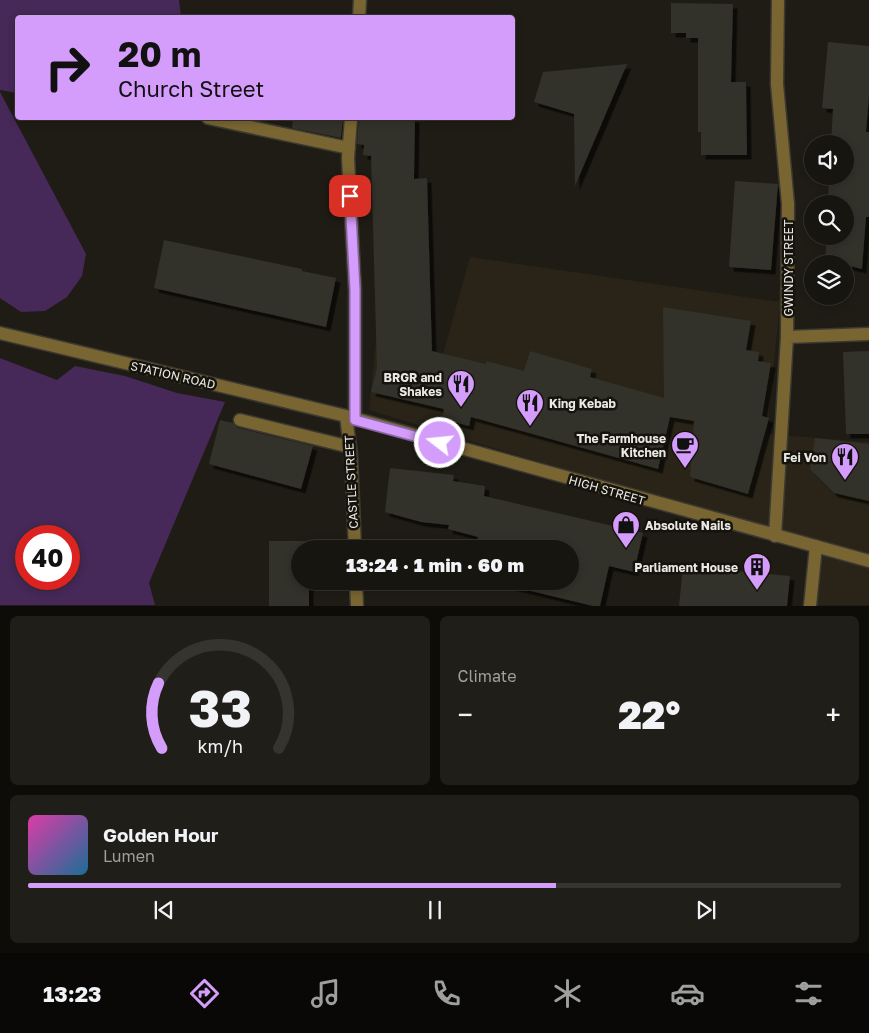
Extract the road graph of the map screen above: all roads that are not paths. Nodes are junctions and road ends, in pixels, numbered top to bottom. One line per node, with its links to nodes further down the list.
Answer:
1 (360, 0): 3 (street)
2 (778, 0): 9 (street, GWINDY STREET)
3 (359, 15)
4 (217, 120): 6 (street)
5 (352, 120): 6 (street, CASTLE STREET)
6 (349, 148): 10 (street, CASTLE STREET)
7 (0, 333): 10 (street, STATION ROAD)
8 (869, 334): 9 (street)
9 (787, 337): 13 (street, GWINDY STREET)
10 (351, 418): 12 (street, CASTLE STREET); 13 (street, HIGH STREET)
11 (240, 420): 12 (street)
12 (350, 447): 14 (street, CASTLE STREET)
13 (775, 536): 15 (street, HIGH STREET)
14 (355, 540)
15 (816, 546): 16 (street, HIGH STREET); 19 (street)
16 (869, 561)
17 (356, 590): 18 (street)
18 (357, 606)
19 (810, 606)

